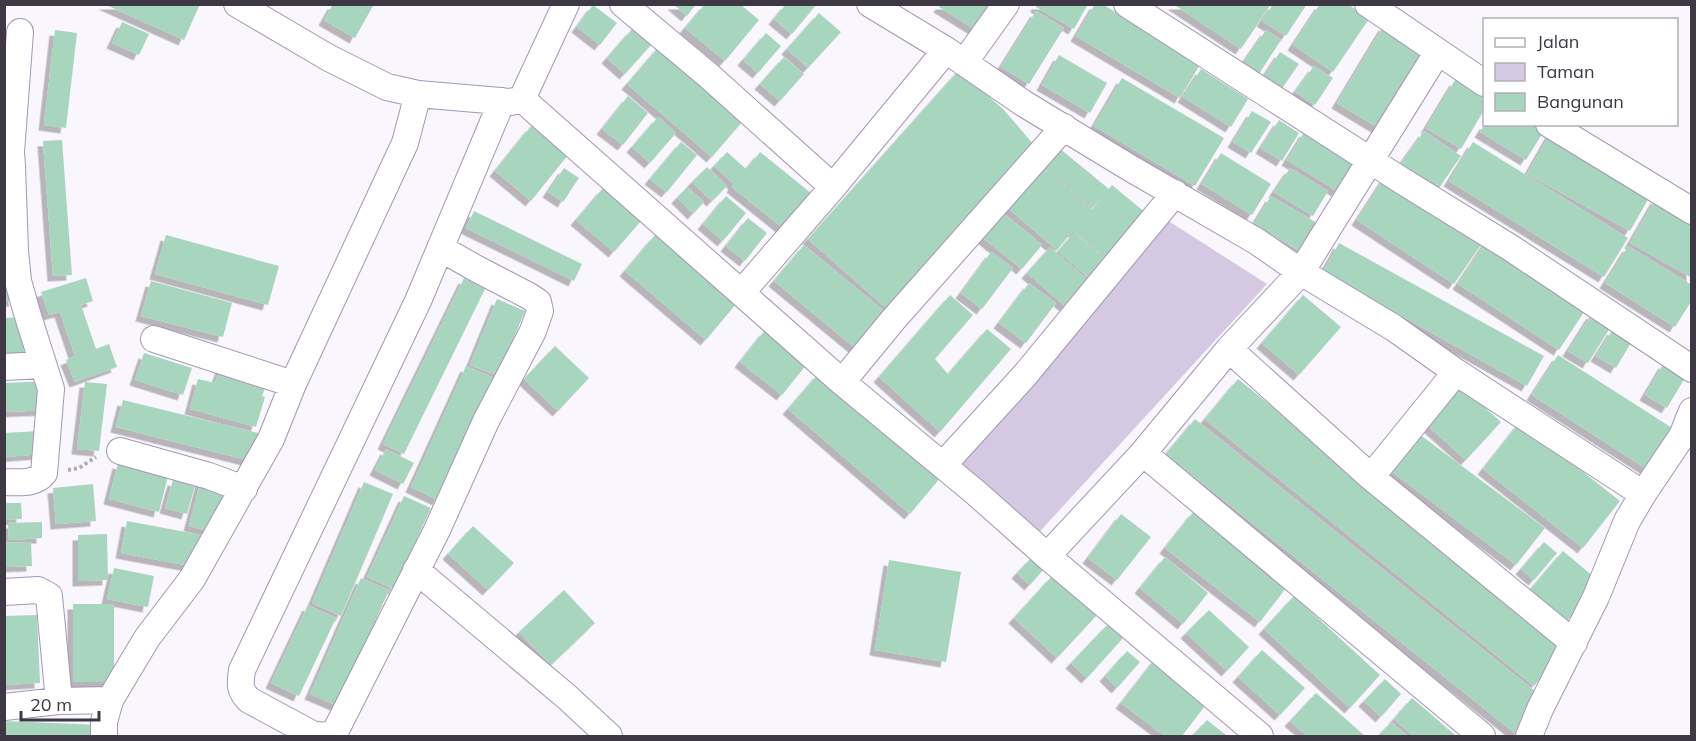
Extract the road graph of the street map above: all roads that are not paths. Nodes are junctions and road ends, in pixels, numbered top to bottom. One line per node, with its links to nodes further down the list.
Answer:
1 (237, 4): 12 (street)
2 (566, 4): 13 (street)
3 (623, 4): 18 (street)
4 (870, 4): 10 (street)
5 (1006, 4): 10 (street)
6 (1127, 4): 17 (street)
7 (1368, 4): 9 (street)
8 (20, 32): 16 (street)
9 (1437, 53): 11 (street); 17 (street)
10 (955, 56): 15 (street); 18 (street)
11 (1483, 82)
12 (418, 94): 13 (street); 32 (street)
13 (512, 100): 21 (street); 24 (street)
14 (1552, 126): 20 (street)
15 (1064, 128): 19 (street); 31 (street)
16 (8, 148): 22 (street)
17 (1371, 160): 23 (street); 29 (street)
18 (833, 187): 24 (street)
19 (1175, 193): 23 (street); 36 (street)
20 (1692, 211)
21 (440, 248): 42 (street); 42 (street)
22 (10, 252): 27 (street)
23 (1301, 272): 26 (street); 30 (street)
24 (742, 292): 31 (street)
25 (154, 339): 32 (street)
26 (1229, 349): 35 (street); 37 (street)
27 (43, 365): 28 (street); 38 (street)
28 (4, 367)
29 (1692, 369)
30 (1456, 372): 37 (street); 40 (street)
31 (842, 382): 36 (street)
32 (293, 384): 39 (street)
33 (1692, 411): 40 (street)
34 (120, 451): 39 (street)
35 (1143, 453): 41 (street); 51 (street)
36 (944, 465): 41 (street)
37 (1371, 477): 44 (street)
38 (4, 482)
39 (244, 489): 45 (street)
40 (1643, 494): 44 (street)
41 (1047, 556): 50 (street)
42 (416, 570): 49 (street)
43 (4, 592): 46 (street)
44 (1574, 644): 52 (street)
45 (110, 700): 46 (street); 48 (street)
46 (59, 701): 47 (street)
47 (4, 707)
48 (104, 736)
49 (609, 736)
50 (1260, 736)
51 (1482, 736)
52 (1528, 736)

